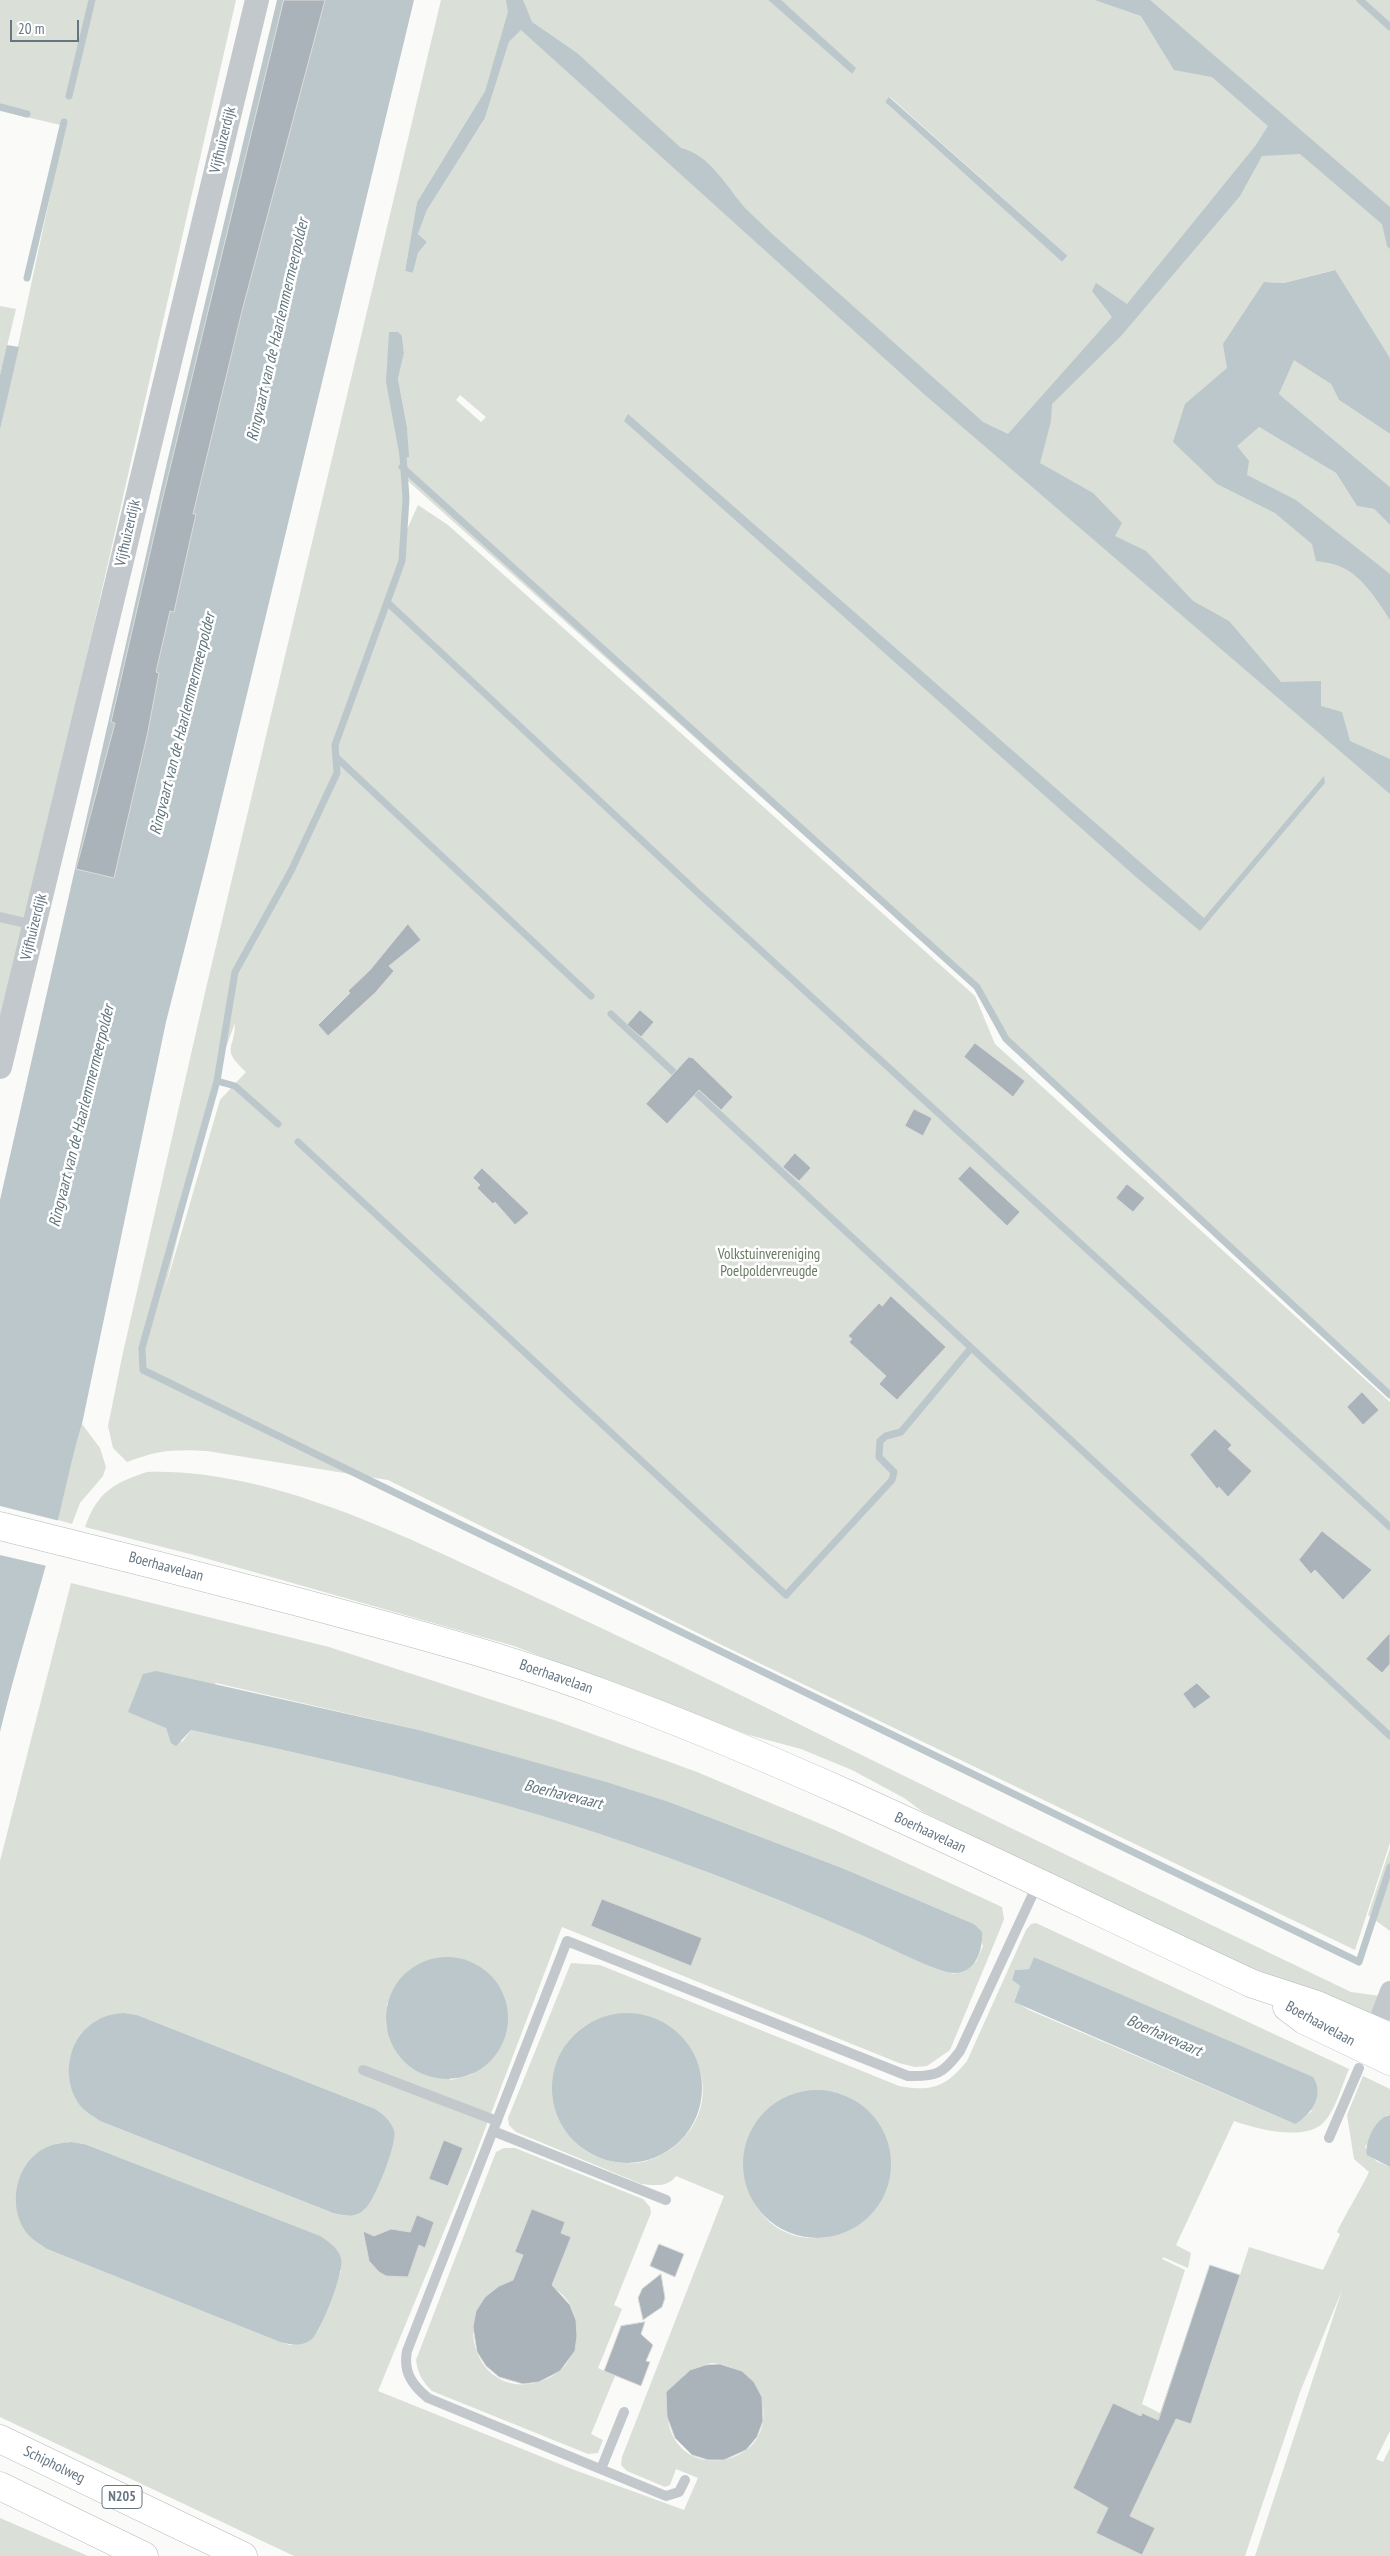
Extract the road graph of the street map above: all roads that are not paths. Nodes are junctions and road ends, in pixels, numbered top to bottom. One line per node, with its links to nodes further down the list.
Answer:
1 (257, 0): 3 (street, Vijfhuizerdijk)
2 (0, 918): 3 (lane)
3 (34, 925): 4 (street, Vijfhuizerdijk)
4 (0, 1067)
5 (0, 1526): 6 (main road, Boerhaavelaan)
6 (1038, 1882): 8 (main road, Boerhaavelaan); 10 (lane)
7 (1390, 1991): 8 (street)
8 (1376, 2049): 11 (lane)
9 (363, 2070): 10 (lane)
10 (495, 2126): 12 (lane); 15 (lane)
11 (1330, 2138)
12 (666, 2200)
13 (624, 2412): 15 (lane)
14 (0, 2439): 19 (main road, Schipholweg / N205)
15 (601, 2469): 16 (lane)
16 (684, 2480)
17 (0, 2486): 18 (main road)
18 (144, 2556)
19 (243, 2556)

